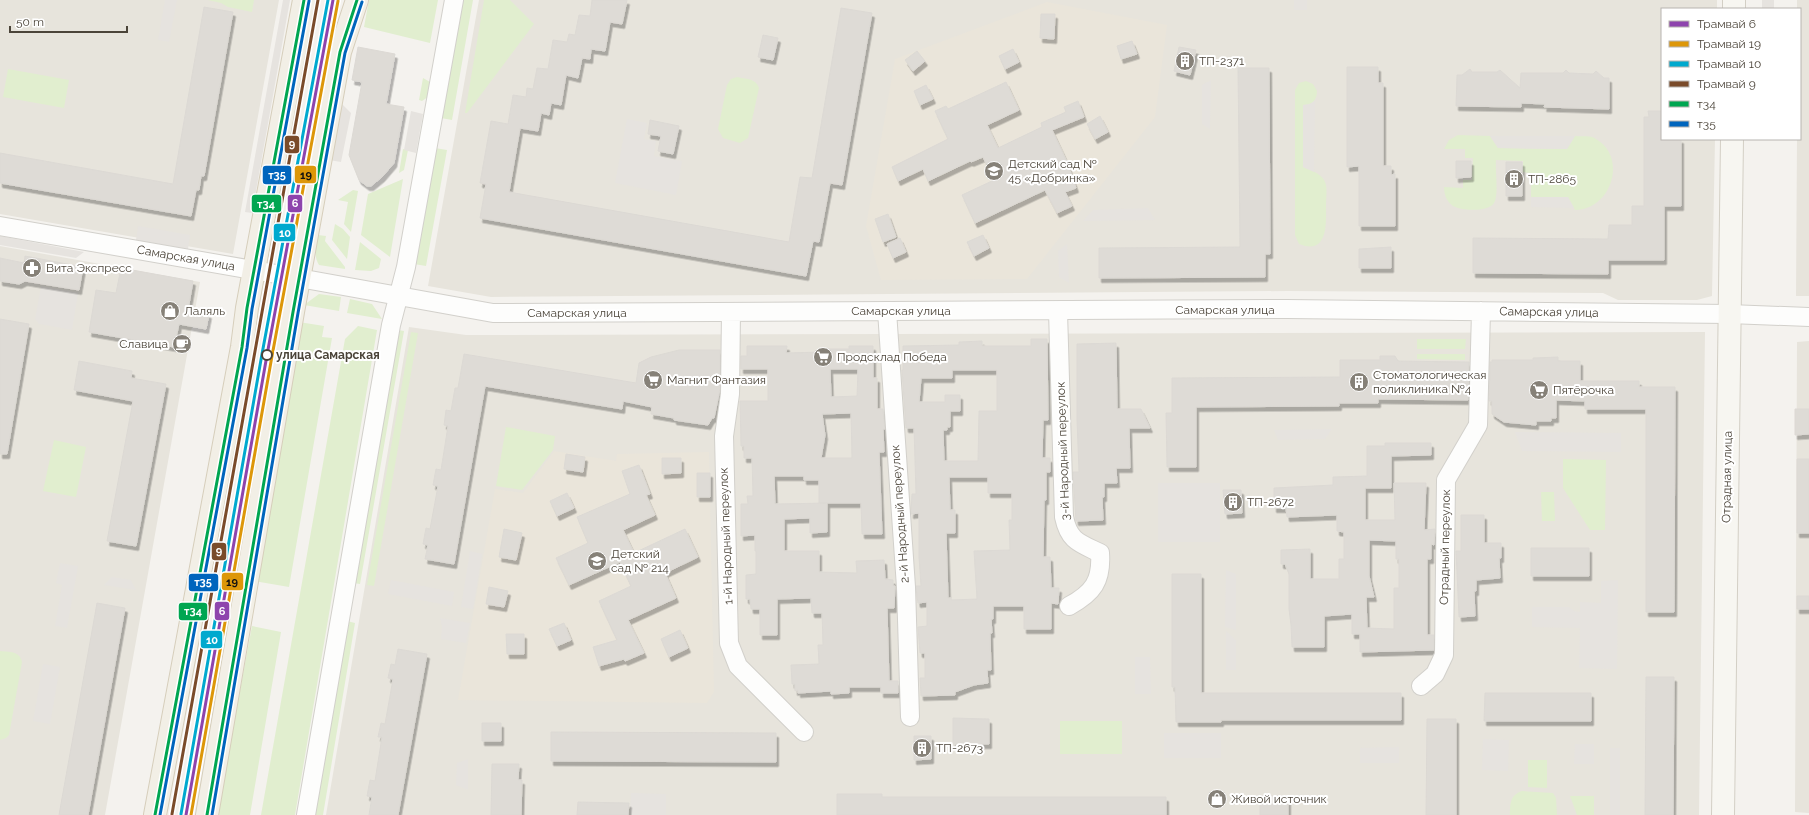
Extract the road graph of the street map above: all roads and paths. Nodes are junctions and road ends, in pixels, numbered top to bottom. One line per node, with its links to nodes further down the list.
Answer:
1 (304, 0): 6 (main road)
2 (357, 0): 7 (main road)
3 (454, 0): 8 (street)
4 (1732, 140): 13 (street, Отрадная улица)
5 (0, 226): 6 (street, Самарская улица)
6 (254, 270): 7 (street, Самарская улица); 19 (main road)
7 (299, 278): 8 (street, Самарская улица); 20 (main road)
8 (399, 296): 11 (street, Самарская улица); 21 (street)
9 (1058, 310): 10 (street, Самарская улица); 12 (street, Самарская улица); 15 (street, 3-й Народный переулок)
10 (887, 311): 11 (street, Самарская улица); 17 (street, 2-й Народный переулок)
11 (731, 312): 18 (street, 1-й Народный переулок)
12 (1480, 312): 13 (street, Самарская улица); 16 (street, Отрадный переулок)
13 (1729, 314): 14 (street, Самарская улица); 22 (street, Отрадная улица)
14 (1809, 317)
15 (1069, 606)
16 (1421, 686)
17 (910, 718)
18 (804, 732)
19 (155, 815)
20 (207, 815)
21 (306, 815)
22 (1722, 815)

